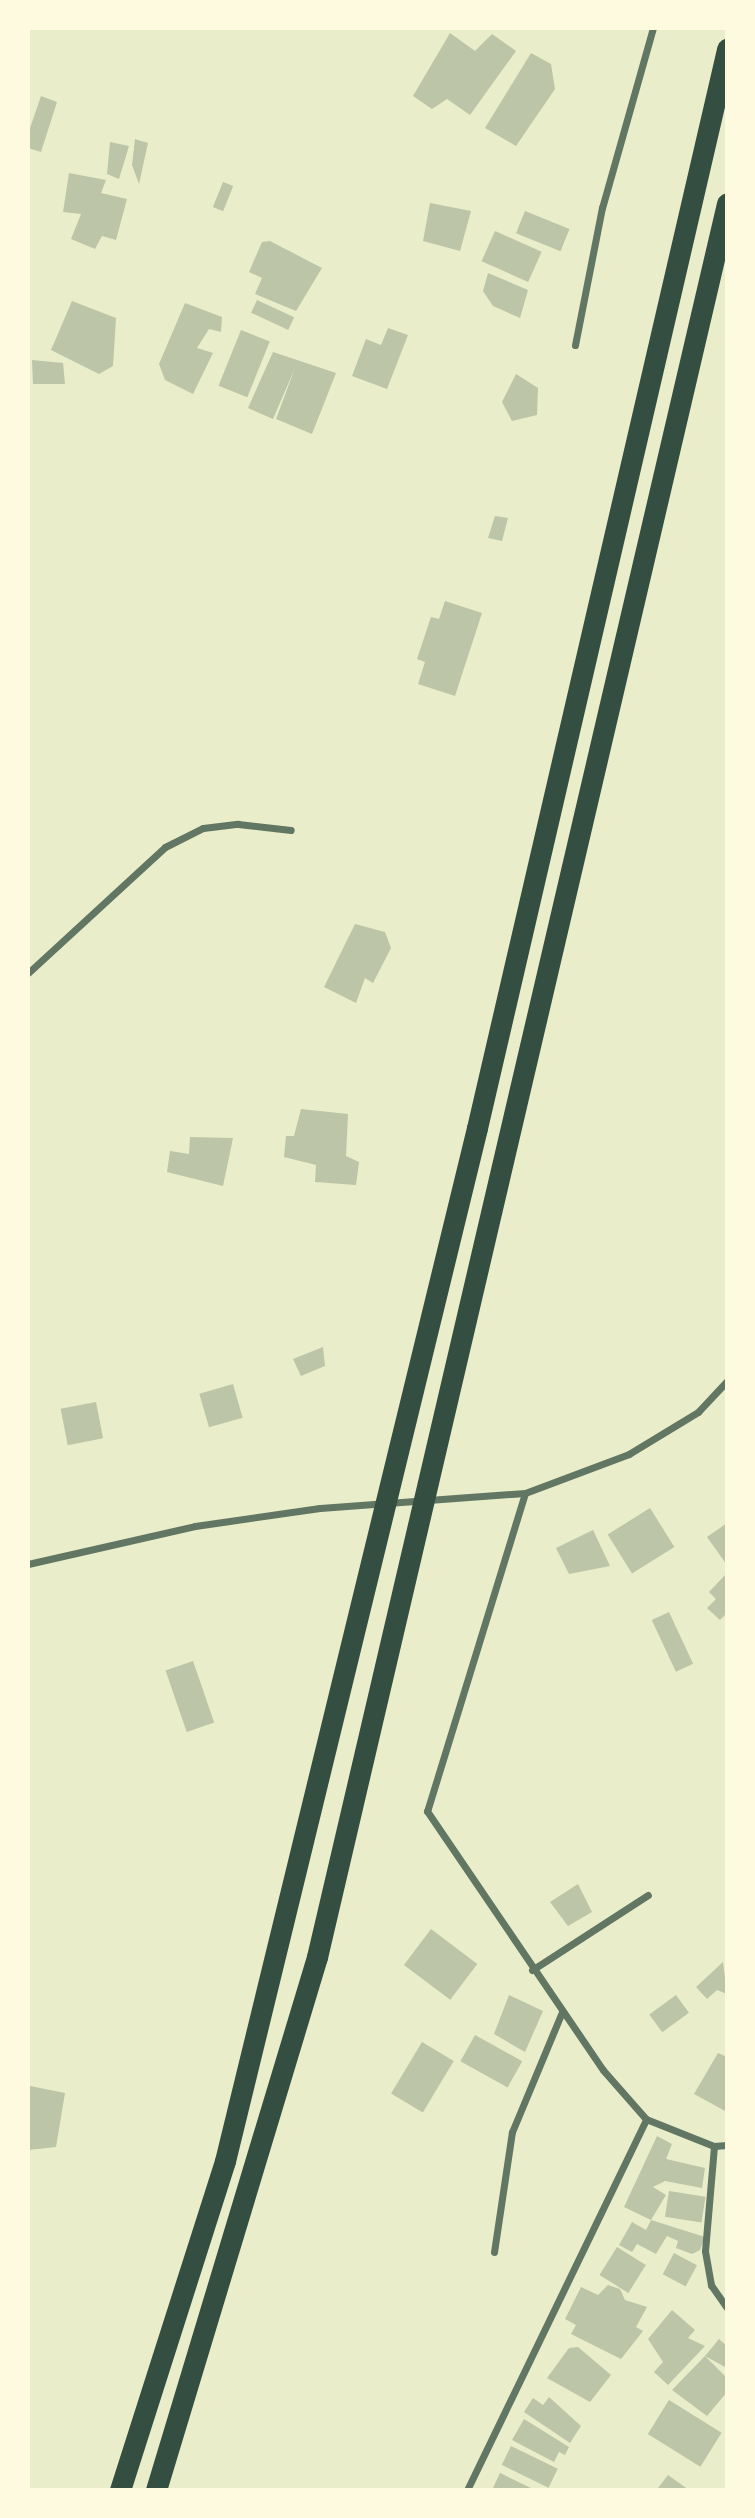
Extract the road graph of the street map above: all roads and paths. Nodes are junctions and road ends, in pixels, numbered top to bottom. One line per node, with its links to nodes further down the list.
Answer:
1 (653, 28): 4 (street)
2 (727, 49): 20 (highway)
3 (727, 203): 21 (highway)
4 (575, 345)
5 (291, 830): 6 (street)
6 (28, 972)
7 (727, 1381): 8 (street)
8 (718, 1395): 9 (street); 10 (street)
9 (727, 1398)
10 (525, 1493): 11 (street); 13 (street)
11 (28, 1564)
12 (648, 1895): 13 (street)
13 (532, 1970): 14 (street)
14 (562, 2012): 15 (street); 18 (street)
15 (646, 2119): 17 (street); 22 (street)
16 (727, 2145): 17 (street)
17 (714, 2146): 19 (street)
18 (494, 2252)
19 (727, 2308)
20 (120, 2490)
21 (156, 2490)
22 (467, 2490)

